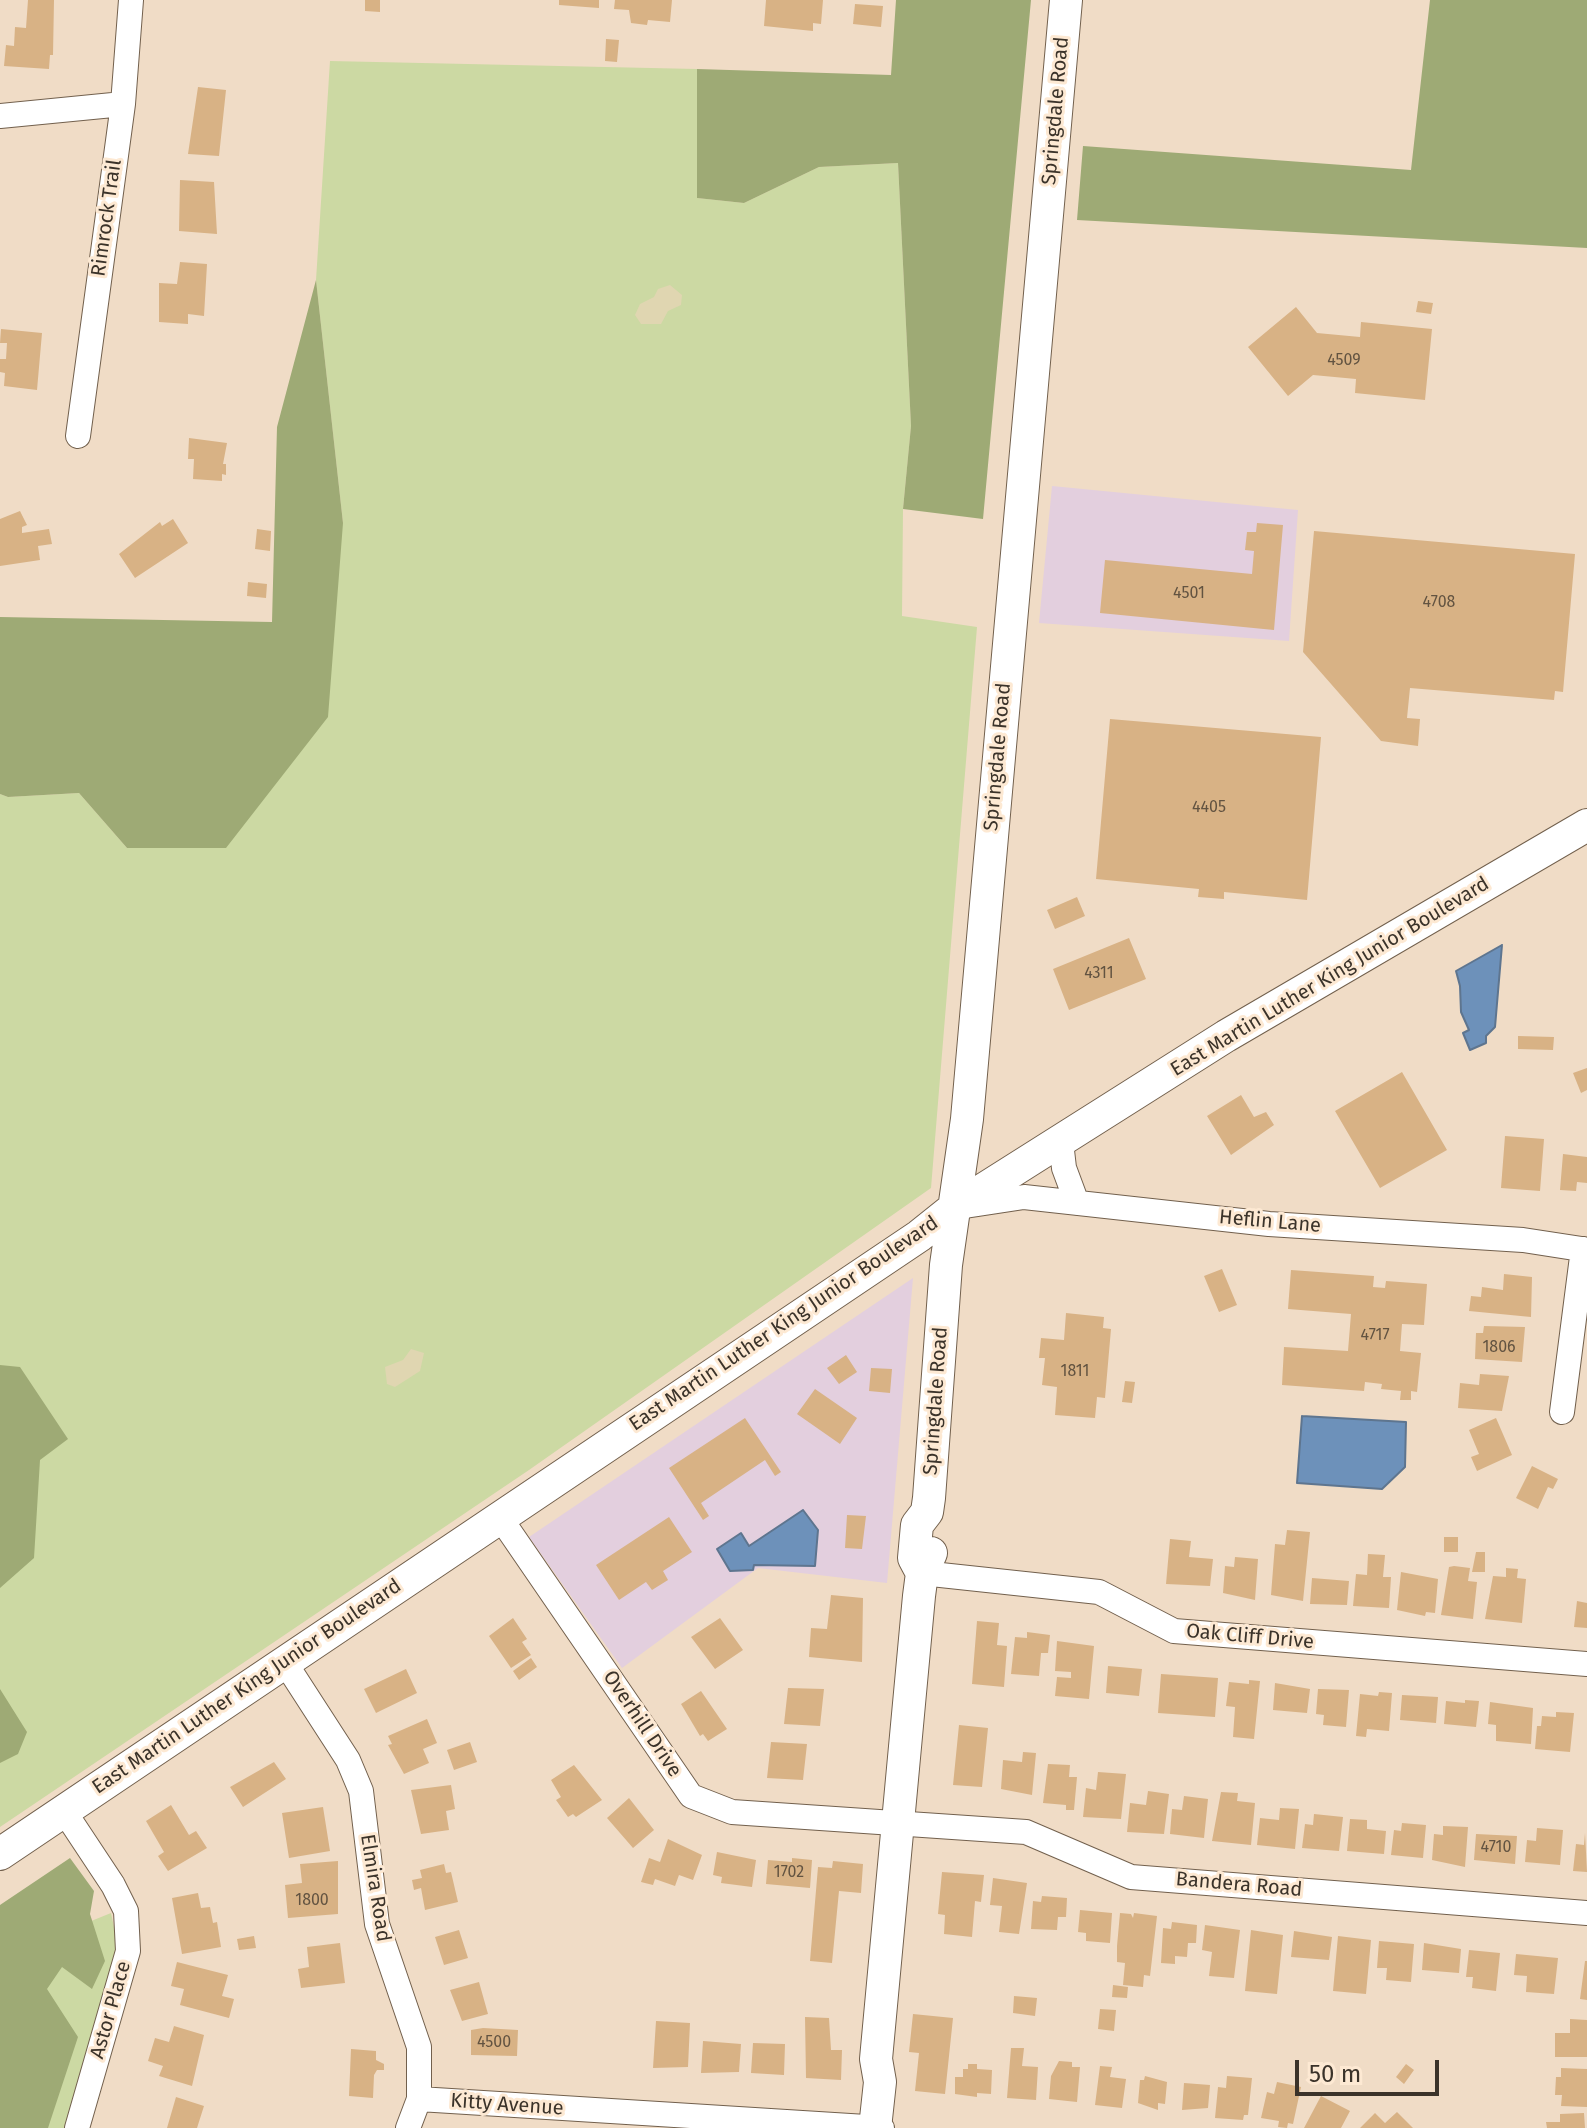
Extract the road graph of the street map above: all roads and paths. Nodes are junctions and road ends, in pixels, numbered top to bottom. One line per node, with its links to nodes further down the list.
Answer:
1 (131, 0): 3 (street, Rimrock Trail)
2 (1066, 0): 9 (main road, Springdale Road)
3 (123, 104): 4 (street); 5 (street, Rimrock Trail)
4 (0, 116)
5 (78, 436)
6 (1587, 825): 7 (main road, East Martin Luther King Junior Boulevard)
7 (1061, 1142): 8 (street); 9 (main road, East Martin Luther King Junior Boulevard)
8 (1077, 1203): 9 (street, Heflin Lane); 10 (street, Heflin Lane)
9 (954, 1208): 12 (main road, East Martin Luther King Junior Boulevard); 13 (main road, Springdale Road)
10 (1585, 1250): 11 (street)
11 (1562, 1412)
12 (499, 1516): 14 (main road, East Martin Luther King Junior Boulevard); 17 (street, Overhill Drive)
13 (922, 1573): 15 (street, Oak Cliff Drive); 17 (main road, Springdale Road)
14 (284, 1661): 16 (main road, East Martin Luther King Junior Boulevard); 20 (street, Elmira Road)
15 (1587, 1664)
16 (64, 1811): 18 (main road, East Martin Luther King Junior Boulevard); 21 (street, Astor Place)
17 (900, 1821): 19 (street, Bandera Road); 23 (main road, Springdale Road)
18 (0, 1854)
19 (1587, 1913)
20 (419, 2099): 22 (street, Elmira Road); 23 (street, Kitty Avenue)
21 (77, 2128)
22 (408, 2128)
23 (870, 2128)

